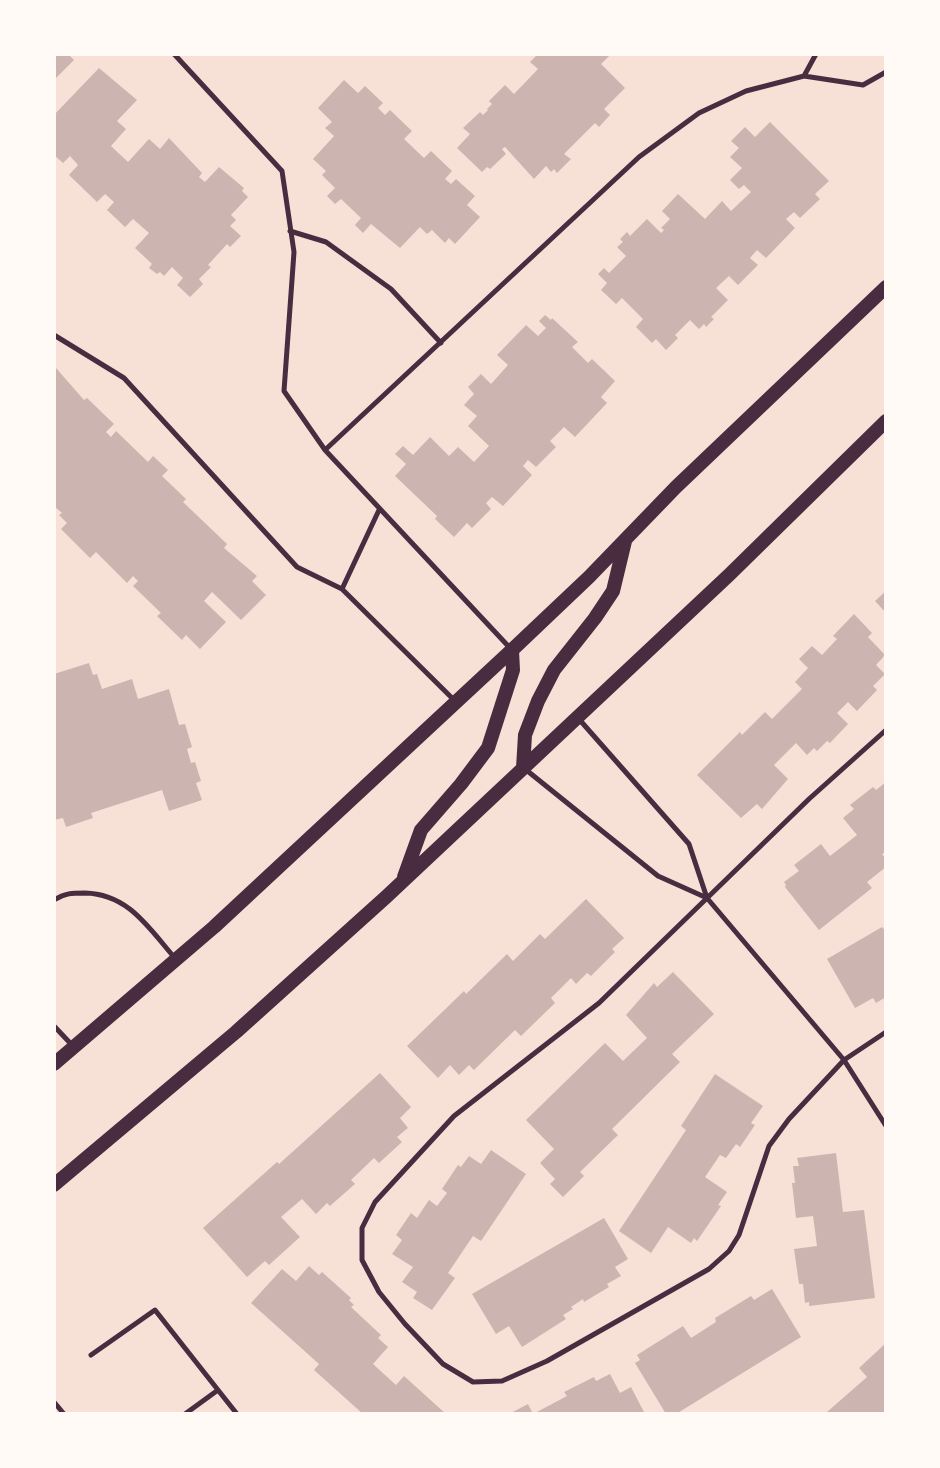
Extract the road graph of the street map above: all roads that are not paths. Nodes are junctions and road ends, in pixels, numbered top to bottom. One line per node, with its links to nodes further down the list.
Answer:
1 (174, 54): 5 (lane)
2 (816, 54): 4 (lane)
3 (886, 72): 4 (lane)
4 (804, 76): 8 (lane)
5 (290, 231): 8 (lane); 10 (lane)
6 (886, 287): 12 (main road)
7 (54, 335): 13 (lane)
8 (441, 343): 10 (lane)
9 (886, 421): 16 (main road)
10 (325, 450): 11 (lane)
11 (379, 510): 13 (lane); 14 (lane)
12 (626, 540): 14 (main road); 18 (main road)
13 (342, 589): 15 (lane)
14 (512, 650): 15 (main road); 19 (main road)
15 (456, 702): 22 (main road)
16 (578, 717): 18 (main road); 20 (lane)
17 (886, 730): 20 (lane)
18 (523, 768): 19 (main road); 20 (lane)
19 (402, 882): 29 (main road)
20 (707, 898): 26 (lane); 26 (lane)
21 (54, 900): 22 (lane)
22 (176, 960): 25 (main road)
23 (54, 1026): 25 (lane)
24 (886, 1032): 26 (lane)
25 (74, 1048): 27 (main road)
26 (844, 1060): 28 (lane)
27 (54, 1064)
28 (886, 1126)
29 (54, 1185)
30 (91, 1355): 31 (lane)
31 (218, 1390): 34 (lane); 35 (lane)
32 (54, 1402): 33 (lane)
33 (64, 1414)
34 (185, 1414)
35 (237, 1414)

